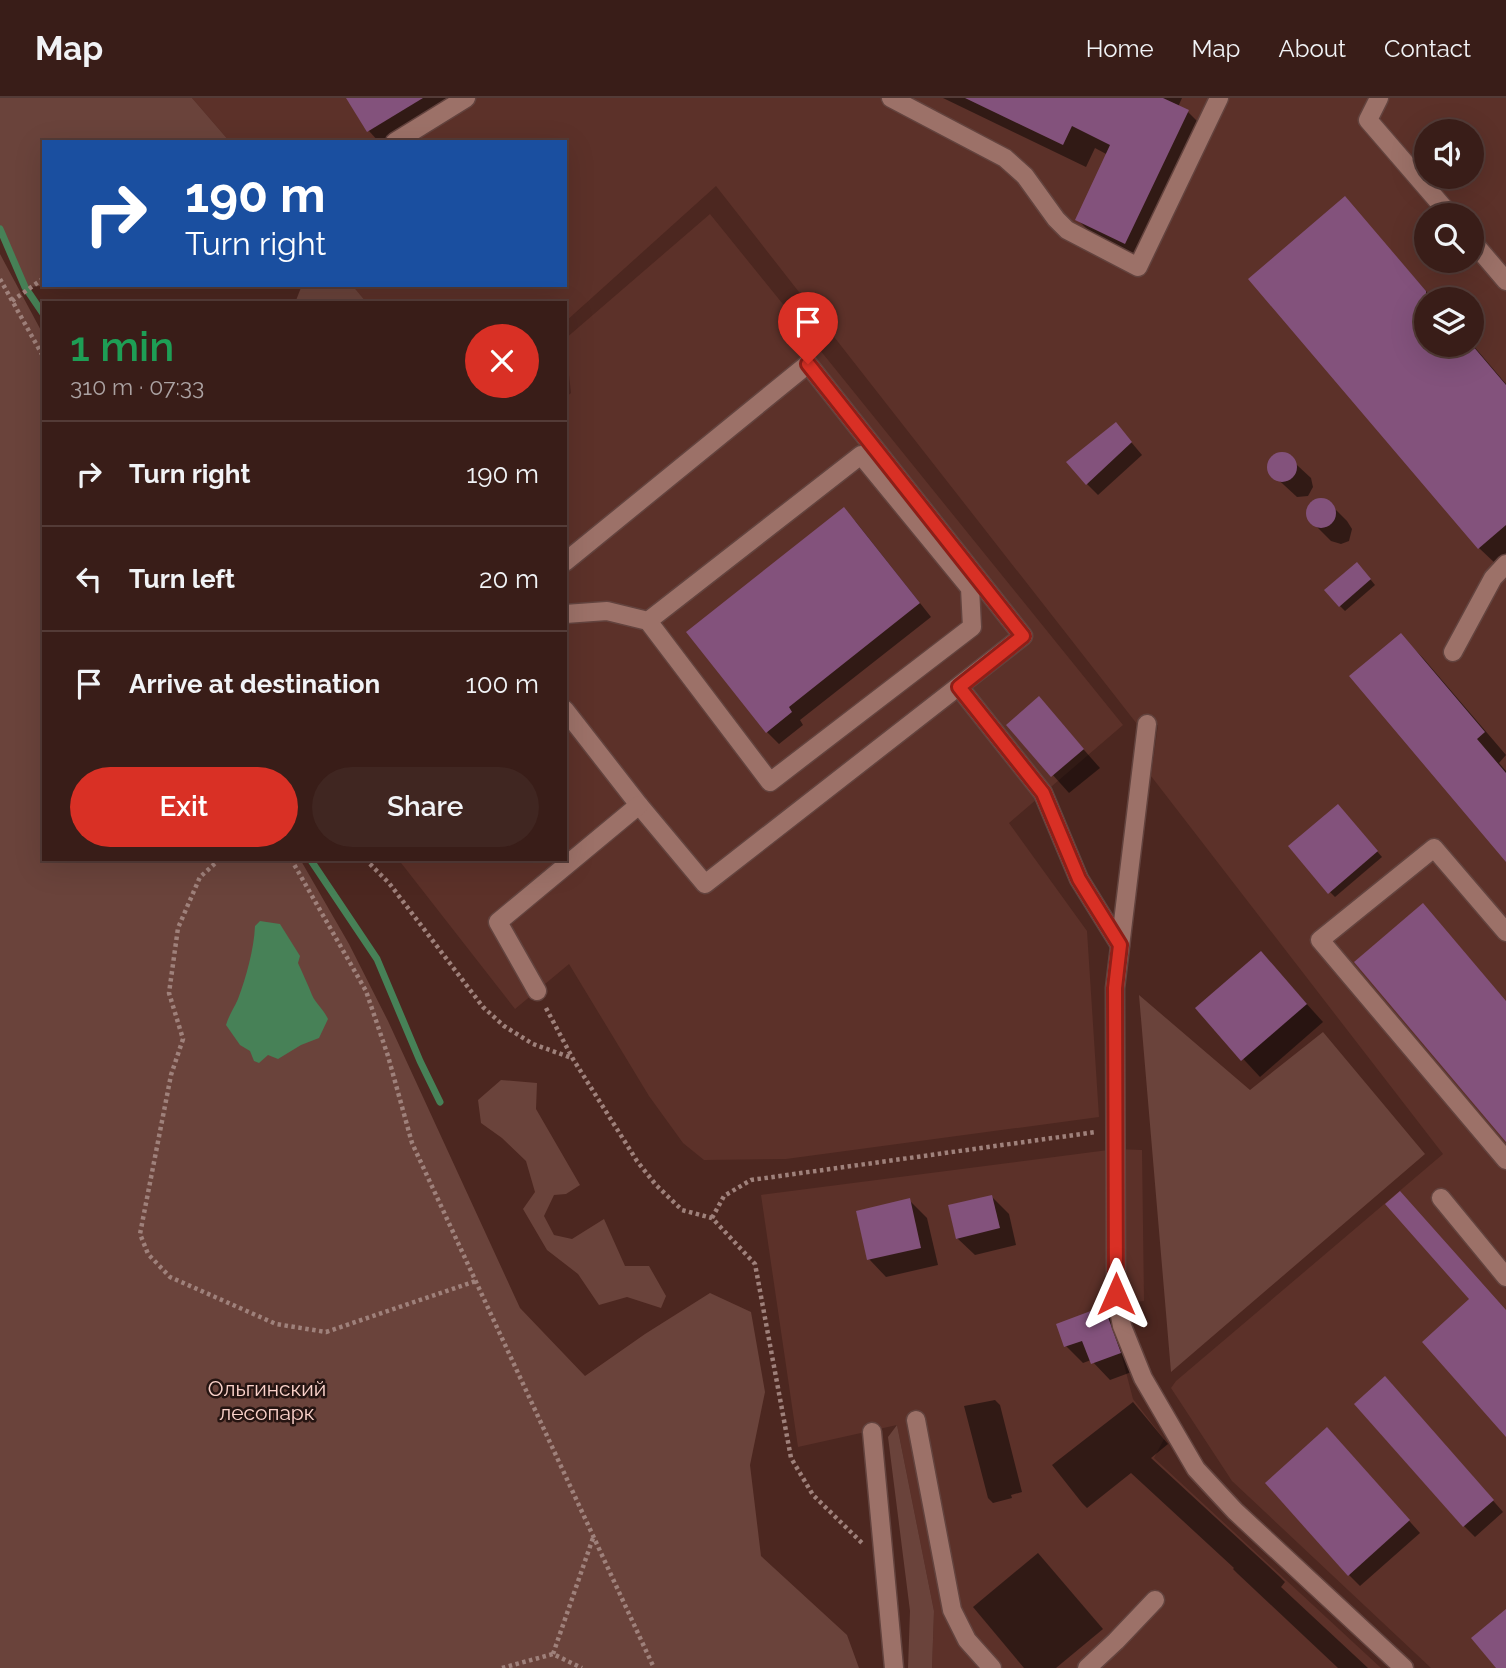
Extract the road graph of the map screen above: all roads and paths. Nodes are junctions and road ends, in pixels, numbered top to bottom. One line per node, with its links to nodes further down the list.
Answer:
1 (466, 98): 5 (lane)
2 (891, 98): 3 (lane)
3 (1219, 98)
4 (1379, 98): 6 (lane)
5 (398, 140)
6 (1440, 203)
7 (1484, 255): 10 (lane)
8 (0, 279): 11 (path)
9 (42, 279): 11 (path)
10 (1506, 281)
11 (12, 301): 12 (path)
12 (42, 354)
13 (567, 560): 18 (lane)
14 (1506, 564): 17 (lane)
15 (567, 614): 16 (lane)
16 (648, 621): 16 (lane)
17 (1453, 652)
18 (959, 687): 21 (lane); 26 (lane)
19 (567, 713): 21 (lane)
20 (1147, 724): 26 (lane)
21 (639, 805): 27 (lane)
22 (218, 861): 34 (path)
23 (292, 861): 34 (path)
24 (367, 861): 28 (path)
25 (1506, 932): 30 (lane)
26 (1120, 945): 29 (lane)
27 (538, 994): 28 (path)
28 (573, 1059): 32 (path)
29 (1115, 1129): 32 (path); 47 (lane)
30 (1506, 1160)
31 (1441, 1198): 33 (lane)
32 (712, 1218): 38 (path)
33 (1506, 1277)
34 (476, 1281): 37 (path)
35 (916, 1420): 45 (lane)
36 (872, 1432): 38 (lane)
37 (594, 1535): 40 (path); 43 (path)
38 (886, 1565): 44 (lane)
39 (1155, 1600): 46 (lane)
40 (553, 1654): 41 (path); 42 (path)
41 (502, 1668)
42 (582, 1668)
43 (654, 1668)
44 (894, 1668)
45 (992, 1668)
46 (1087, 1668)
47 (1404, 1668)

